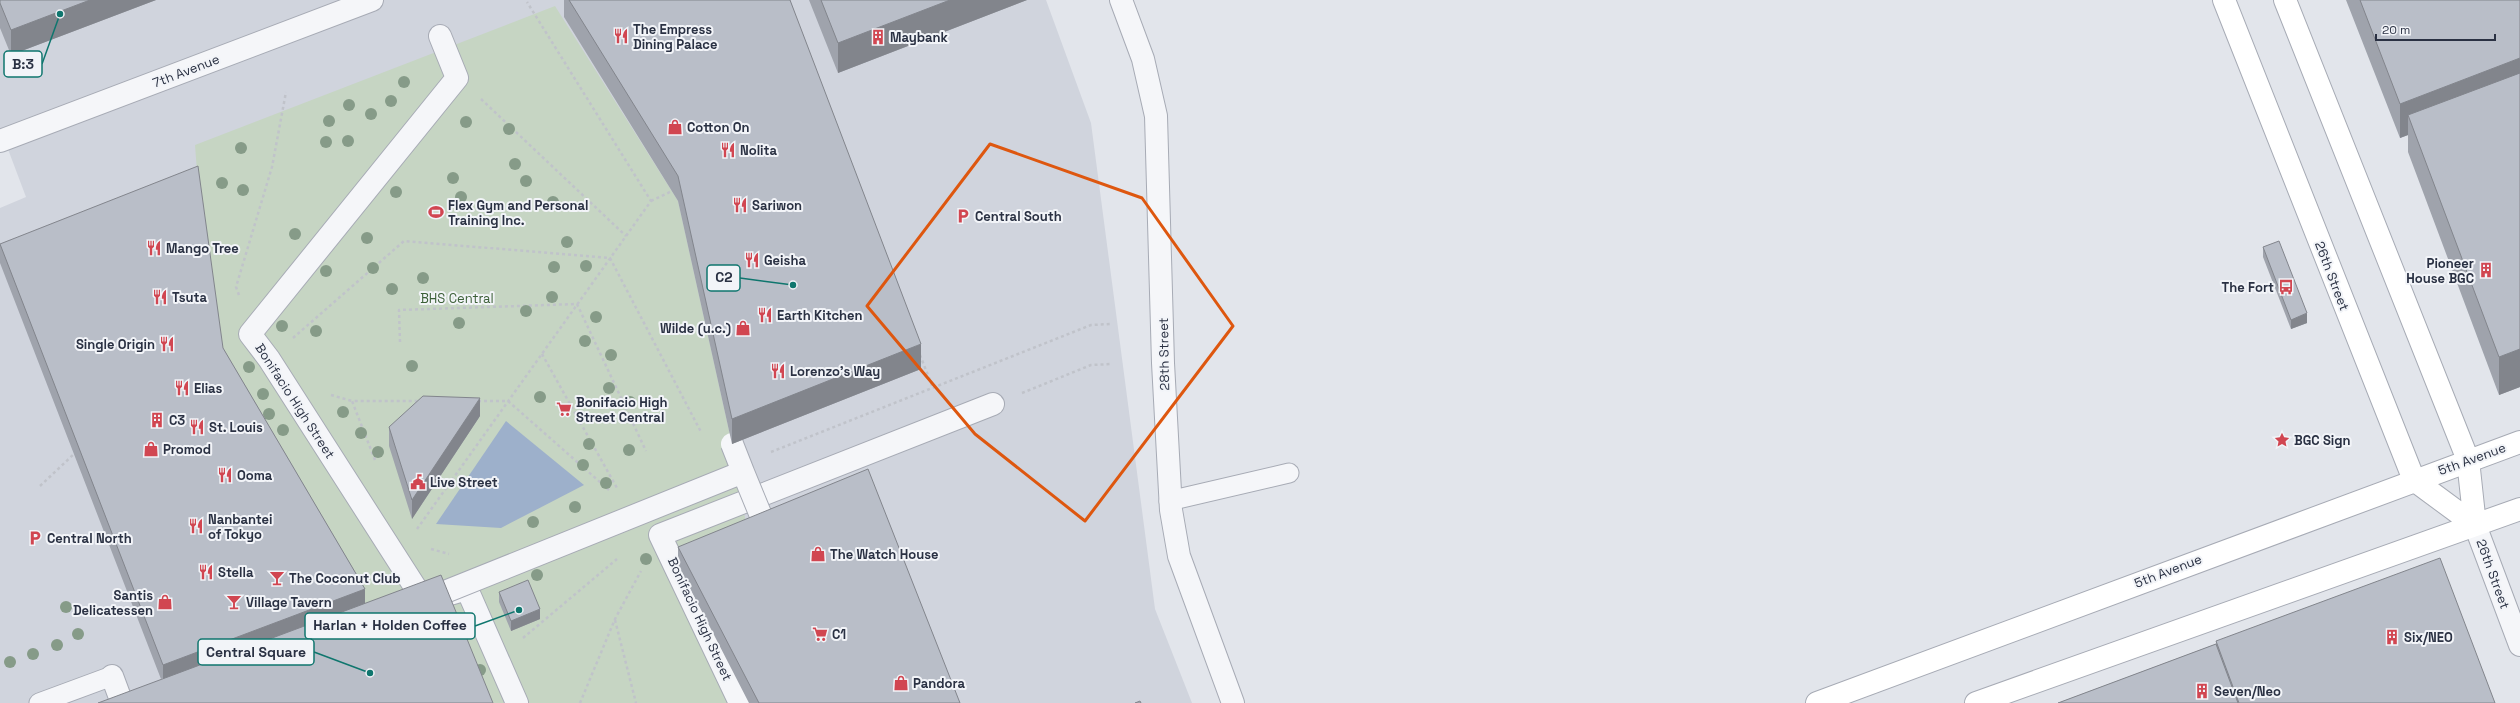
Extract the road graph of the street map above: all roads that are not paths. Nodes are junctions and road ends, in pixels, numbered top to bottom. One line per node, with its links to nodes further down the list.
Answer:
1 (372, 0): 6 (street, 7th Avenue)
2 (1121, 0): 14 (street, 28th Street)
3 (2224, 0): 13 (main road, 26th Street)
4 (2285, 0): 10 (main road, 26th Street)
5 (440, 36): 18 (street, Bonifacio High Street)
6 (0, 141)
7 (993, 404): 24 (street, Bonifacio High Street)
8 (2520, 442): 10 (main road, 5th Avenue)
9 (732, 444): 11 (street, bridge)
10 (2468, 460): 13 (main road, 5th Avenue); 16 (main road, 26th Street)
11 (744, 472): 17 (street, bridge); 18 (street, bridge)
12 (1289, 473): 14 (lane)
13 (2414, 480): 16 (main road, 26th Street); 26 (main road, 5th Avenue)
14 (1170, 501): 25 (street, 28th Street)
15 (2520, 509): 16 (main road)
16 (2475, 525): 19 (street, 26th Street); 27 (main road)
17 (766, 528)
18 (424, 601): 23 (street)
19 (2520, 645)
20 (112, 676): 21 (lane); 22 (street)
21 (39, 703)
22 (122, 703)
23 (517, 703)
24 (740, 703)
25 (1233, 703)
26 (1817, 703)
27 (1976, 703)

